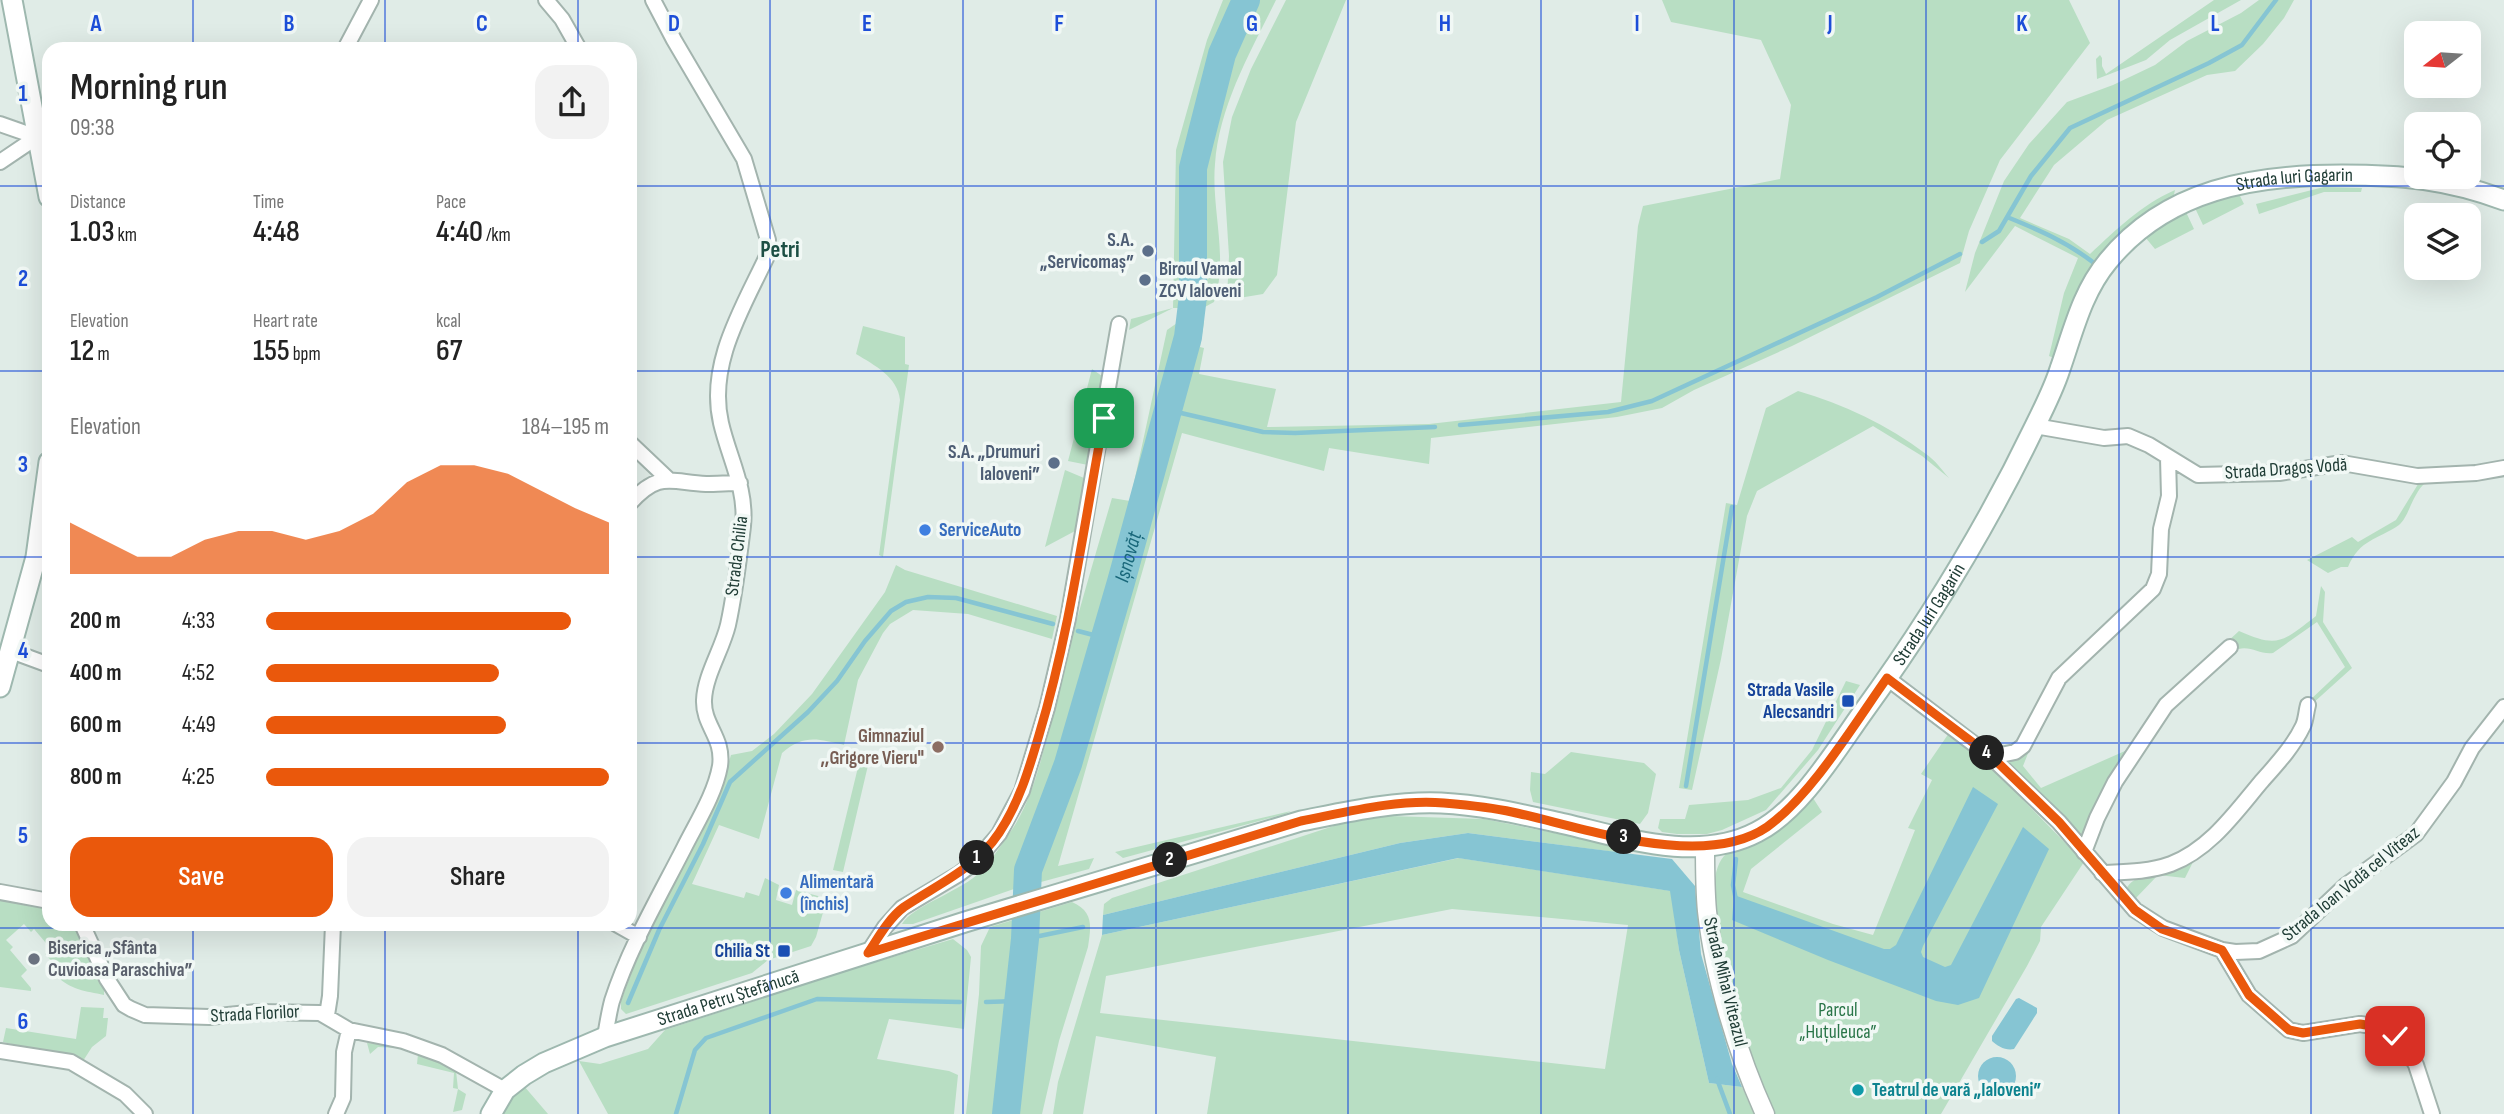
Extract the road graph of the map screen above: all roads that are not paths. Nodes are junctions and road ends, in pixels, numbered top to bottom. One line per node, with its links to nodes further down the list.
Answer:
1 (12, 0): 8 (main road)
2 (371, 0): 5 (street)
3 (546, 0): 6 (street)
4 (653, 0): 18 (street, Strada Chilia)
5 (349, 42)
6 (575, 42)
7 (0, 124): 8 (street)
8 (37, 137): 9 (street); 10 (main road)
9 (0, 162)
10 (42, 162)
11 (2504, 200): 13 (main road, Strada Iuri Gagarin)
12 (1119, 324): 40 (street)
13 (2035, 426): 15 (street, Strada Dragoș Vodă); 24 (main road, Strada Iuri Gagarin)
14 (637, 450): 17 (street)
15 (2168, 458): 16 (street, Strada Dragoș Vodă); 28 (street)
16 (2504, 468)
17 (668, 479): 18 (street); 19 (street)
18 (740, 483): 38 (street, Strada Chilia)
19 (637, 495)
20 (42, 516): 22 (main road)
21 (2230, 647): 30 (street)
22 (10, 651): 23 (street); 25 (main road)
23 (42, 662)
24 (1887, 678): 28 (street); 29 (main road, Strada Iuri Gagarin)
25 (1, 679)
26 (2308, 705): 31 (street)
27 (2504, 707): 39 (street, Strada Ioan Vodă cel Viteaz)
28 (1992, 757): 30 (street)
29 (1705, 846): 34 (main road, Strada Iuri Gagarin); 49 (street, Strada Mihai Viteazul)
30 (2084, 852): 31 (street)
31 (2102, 873): 39 (street)
32 (0, 892): 33 (street)
33 (42, 900)
34 (986, 916): 40 (main road, Strada Petru Ștefănucă)
35 (85, 931): 41 (street, Strada Florilor)
36 (333, 931): 41 (street)
37 (628, 931): 38 (street)
38 (639, 937): 43 (street, Strada Chilia)
39 (2222, 950): 50 (street)
40 (868, 953): 43 (main road, Strada Petru Ștefănucă)
41 (327, 1015): 42 (street, Strada Florilor)
42 (349, 1030): 45 (street, Strada Florilor); 47 (street)
43 (605, 1037): 45 (main road, Strada Petru Ștefănucă)
44 (0, 1051): 46 (street)
45 (506, 1090): 48 (main road, Strada Petru Ștefănucă)
46 (145, 1114)
47 (336, 1114)
48 (491, 1114)
49 (1765, 1114)
50 (2432, 1114)

